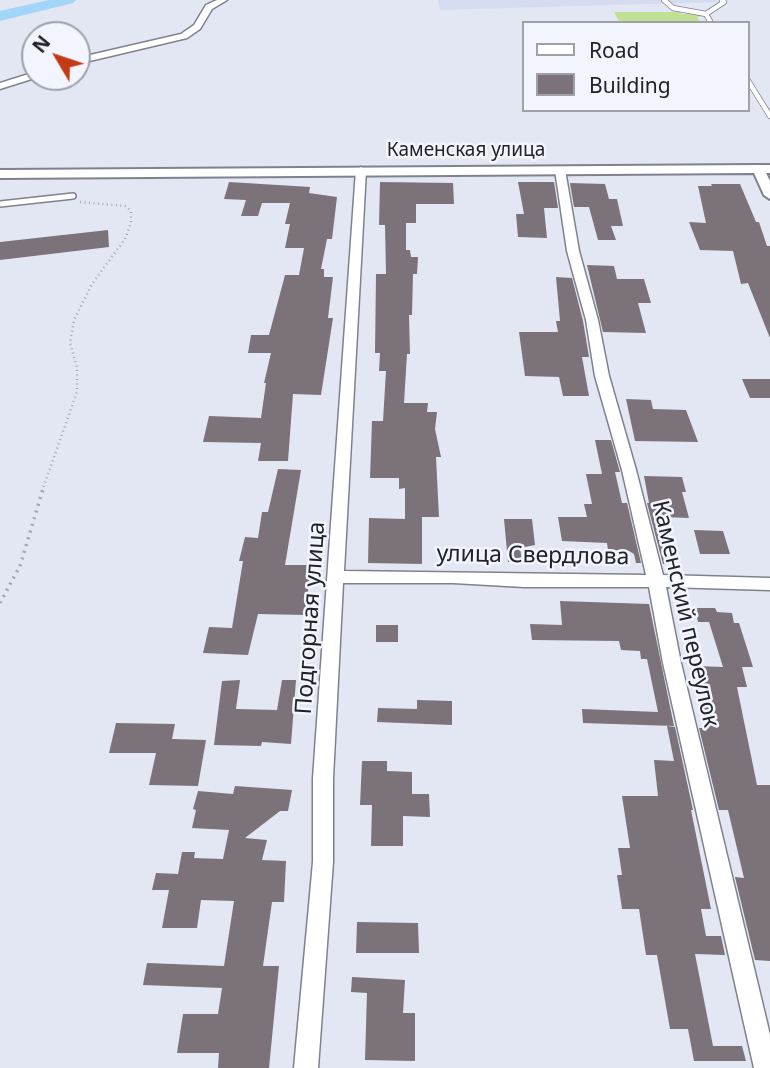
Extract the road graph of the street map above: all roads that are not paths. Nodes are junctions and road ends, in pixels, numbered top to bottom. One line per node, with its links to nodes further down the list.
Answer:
1 (223, 0): 6 (street)
2 (664, 0): 4 (lane)
3 (722, 0): 4 (lane)
4 (706, 14): 5 (lane)
5 (710, 21)
6 (91, 58)
7 (21, 79): 9 (street)
8 (749, 82): 10 (lane)
9 (0, 86)
10 (770, 116)
11 (764, 169): 13 (street, Каменская улица); 16 (street)
12 (361, 170): 13 (street, Каменская улица); 14 (street, Каменская улица); 18 (street, Подгорная улица)
13 (560, 170): 19 (street, Каменский переулок)
14 (0, 174)
15 (73, 195): 17 (lane)
16 (770, 195)
17 (0, 204)
18 (337, 577): 19 (street, улица Свердлова); 21 (street, Подгорная улица)
19 (656, 581): 20 (street, улица Свердлова); 22 (street, Каменский переулок)
20 (770, 584)
21 (306, 1068)
22 (766, 1068)

